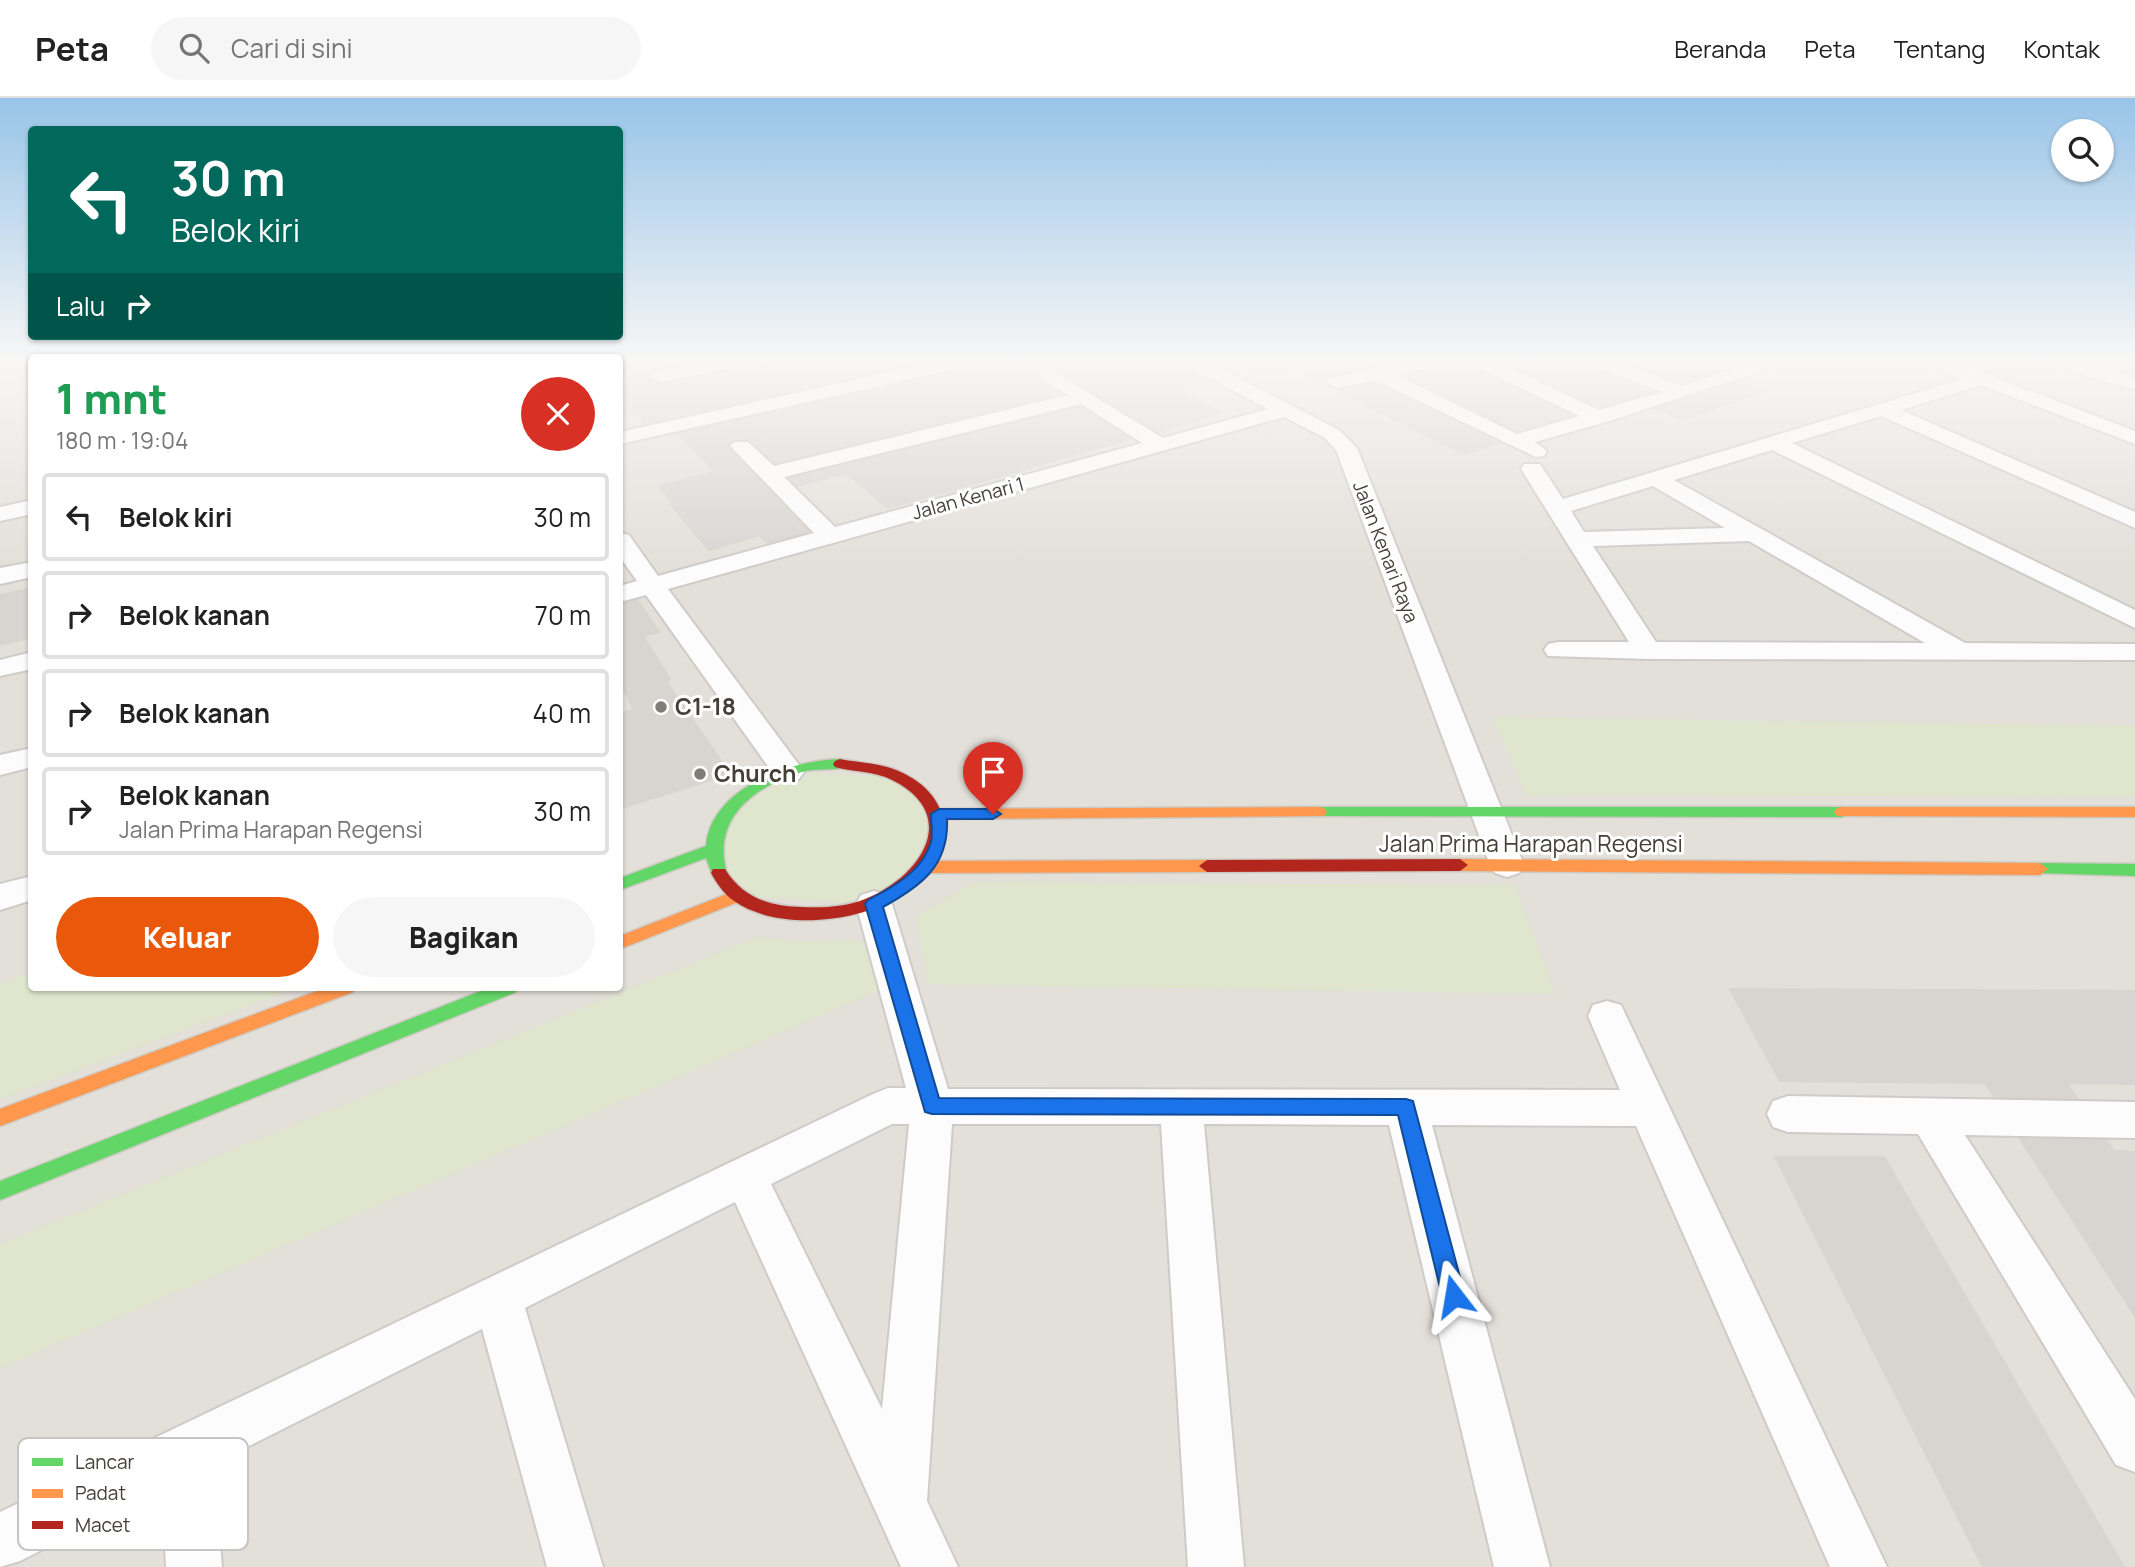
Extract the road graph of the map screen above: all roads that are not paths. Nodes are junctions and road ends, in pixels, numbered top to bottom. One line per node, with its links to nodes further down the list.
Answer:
1 (658, 430): 11 (street)
2 (952, 430): 17 (street)
3 (1136, 430): 15 (street)
4 (1216, 430): 15 (street, Jalan Kenari 1)
5 (1323, 430): 43 (street, Jalan Kenari Raya)
6 (1492, 430): 13 (street)
7 (1557, 430): 13 (street)
8 (1814, 430): 14 (street)
9 (1928, 430): 22 (street)
10 (2113, 430): 12 (street)
11 (623, 437)
12 (2135, 438)
13 (1516, 441): 20 (street)
14 (1773, 442): 18 (street); 31 (street)
15 (1160, 445): 24 (street, Jalan Kenari 1)
16 (741, 446): 17 (street)
17 (770, 474): 24 (street)
18 (1655, 478): 20 (street); 23 (street)
19 (28, 508): 21 (street)
20 (1557, 508): 25 (street)
21 (0, 514)
22 (2135, 521)
23 (1753, 534): 25 (street); 34 (street)
24 (830, 536): 29 (street, Jalan Kenari 1)
25 (1577, 539): 33 (street)
26 (623, 544): 29 (street)
27 (28, 570): 28 (street)
28 (0, 576)
29 (650, 585): 30 (street, Jalan Kenari 1); 40 (street)
30 (623, 593)
31 (2135, 620)
32 (1558, 650): 33 (street)
33 (1648, 651): 34 (street)
34 (1959, 651): 35 (street)
35 (2135, 652)
36 (28, 661): 37 (street)
37 (0, 668)
38 (28, 758): 39 (street)
39 (0, 765)
40 (789, 772): 42 (street); 44 (street)
41 (2135, 811): 43 (street, Jalan Prima Harapan Regensi)
42 (939, 814): 43 (street, Jalan Prima Harapan Regensi); 46 (street)
43 (1486, 816): 45 (street, Jalan Kenari Raya)
44 (711, 850): 48 (street); 50 (street)
45 (1504, 859): 46 (street, Jalan Prima Harapan Regensi); 47 (street, Jalan Prima Harapan Regensi)
46 (927, 867): 52 (street)
47 (2135, 870)
48 (623, 883)
49 (28, 889): 51 (street)
50 (737, 896): 52 (street); 53 (street)
51 (0, 897)
52 (874, 904): 57 (street)
53 (623, 942)
54 (336, 991): 63 (street)
55 (500, 991): 66 (street)
56 (1607, 1016): 60 (street)
57 (932, 1106): 58 (street); 65 (street); 70 (street)
58 (1181, 1106): 59 (street); 75 (street)
59 (1406, 1107): 60 (street); 76 (street)
60 (1649, 1108): 77 (street)
61 (1788, 1114): 62 (street)
62 (1930, 1117): 64 (street); 69 (street)
63 (0, 1118)
64 (2135, 1120)
65 (745, 1177): 67 (street); 70 (street)
66 (0, 1191)
67 (498, 1298): 68 (street); 74 (street)
68 (211, 1438)
69 (2135, 1446)
70 (900, 1504): 73 (street)
71 (18, 1532): 72 (street)
72 (0, 1541)
73 (922, 1564)
74 (575, 1567)
75 (1216, 1567)
76 (1522, 1567)
77 (1859, 1567)

